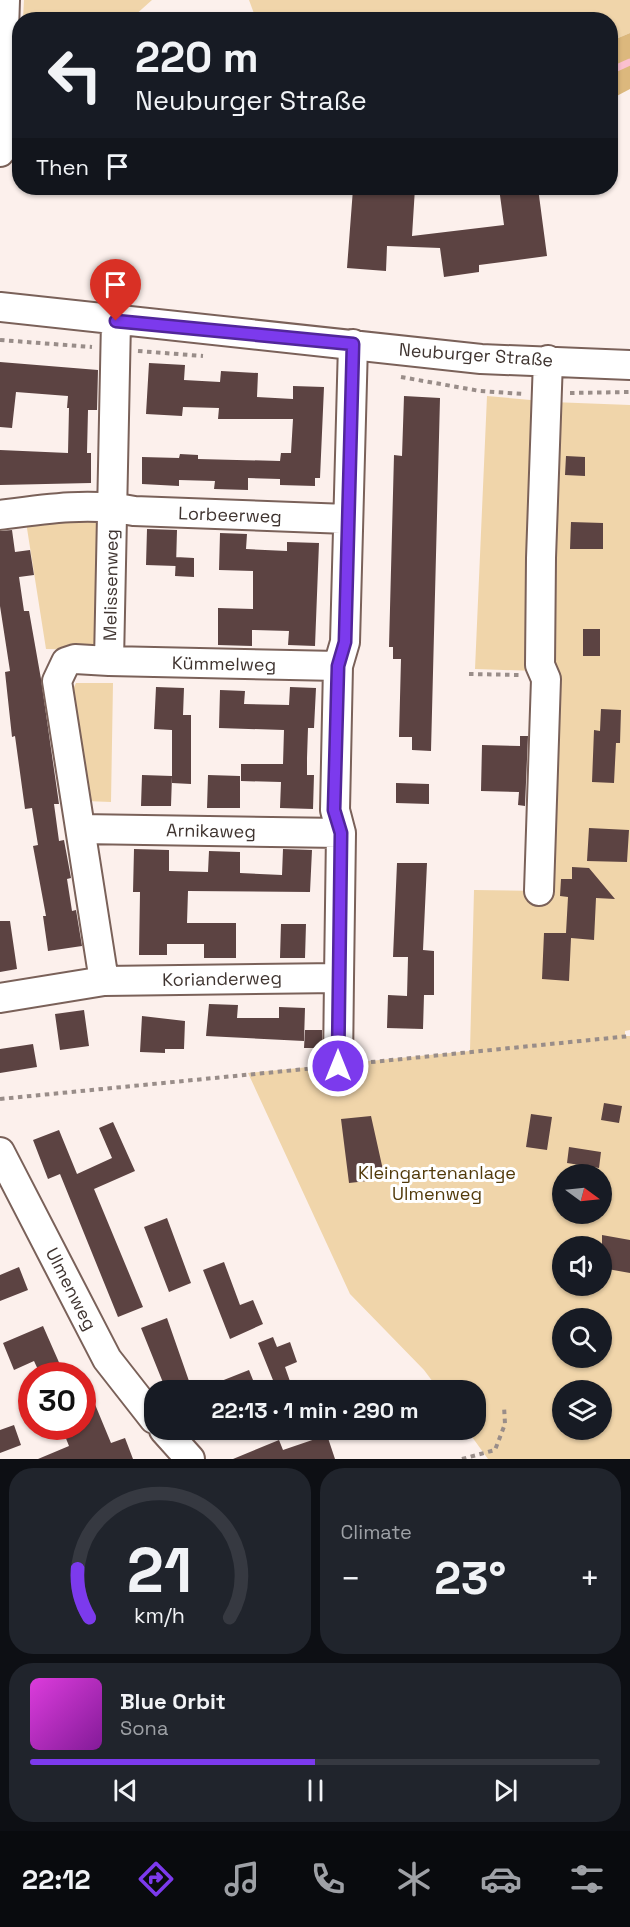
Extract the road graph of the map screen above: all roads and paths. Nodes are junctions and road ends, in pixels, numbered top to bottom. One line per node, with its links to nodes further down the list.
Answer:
1 (5, 0): 2 (street)
2 (0, 152)
3 (0, 307): 4 (street, Neuburger Straße)
4 (116, 321): 6 (street, Neuburger Straße); 7 (street, Melissenweg)
5 (0, 340): 7 (path)
6 (353, 344): 9 (street, Neuburger Straße); 16 (street)
7 (116, 349): 8 (path); 14 (street, Melissenweg)
8 (210, 357)
9 (548, 360): 10 (street, Neuburger Straße); 13 (street)
10 (630, 365)
11 (398, 377): 13 (path)
12 (630, 393): 13 (path)
13 (548, 396): 20 (street)
14 (112, 507): 15 (street, Lorbeerweg); 16 (street, Lorbeerweg); 17 (street, Melissenweg)
15 (0, 515)
16 (347, 519): 18 (street)
17 (110, 660): 18 (street, Kümmelweg); 21 (street, Melissenweg)
18 (338, 666): 22 (street)
19 (469, 674): 20 (path)
20 (544, 676): 23 (street)
21 (81, 829): 22 (street, Arnikaweg); 25 (street, Melissenweg)
22 (341, 833): 24 (street)
23 (539, 891)
24 (339, 978): 25 (street, Korianderweg); 28 (street)
25 (104, 981): 26 (street, Korianderweg)
26 (0, 998)
27 (630, 1036): 28 (path)
28 (338, 1066): 29 (path)
29 (0, 1099)
30 (0, 1152): 31 (street, Ulmenweg)
31 (144, 1406)
32 (504, 1406): 35 (path)
33 (173, 1440): 34 (street)
34 (190, 1459)
35 (462, 1459)

